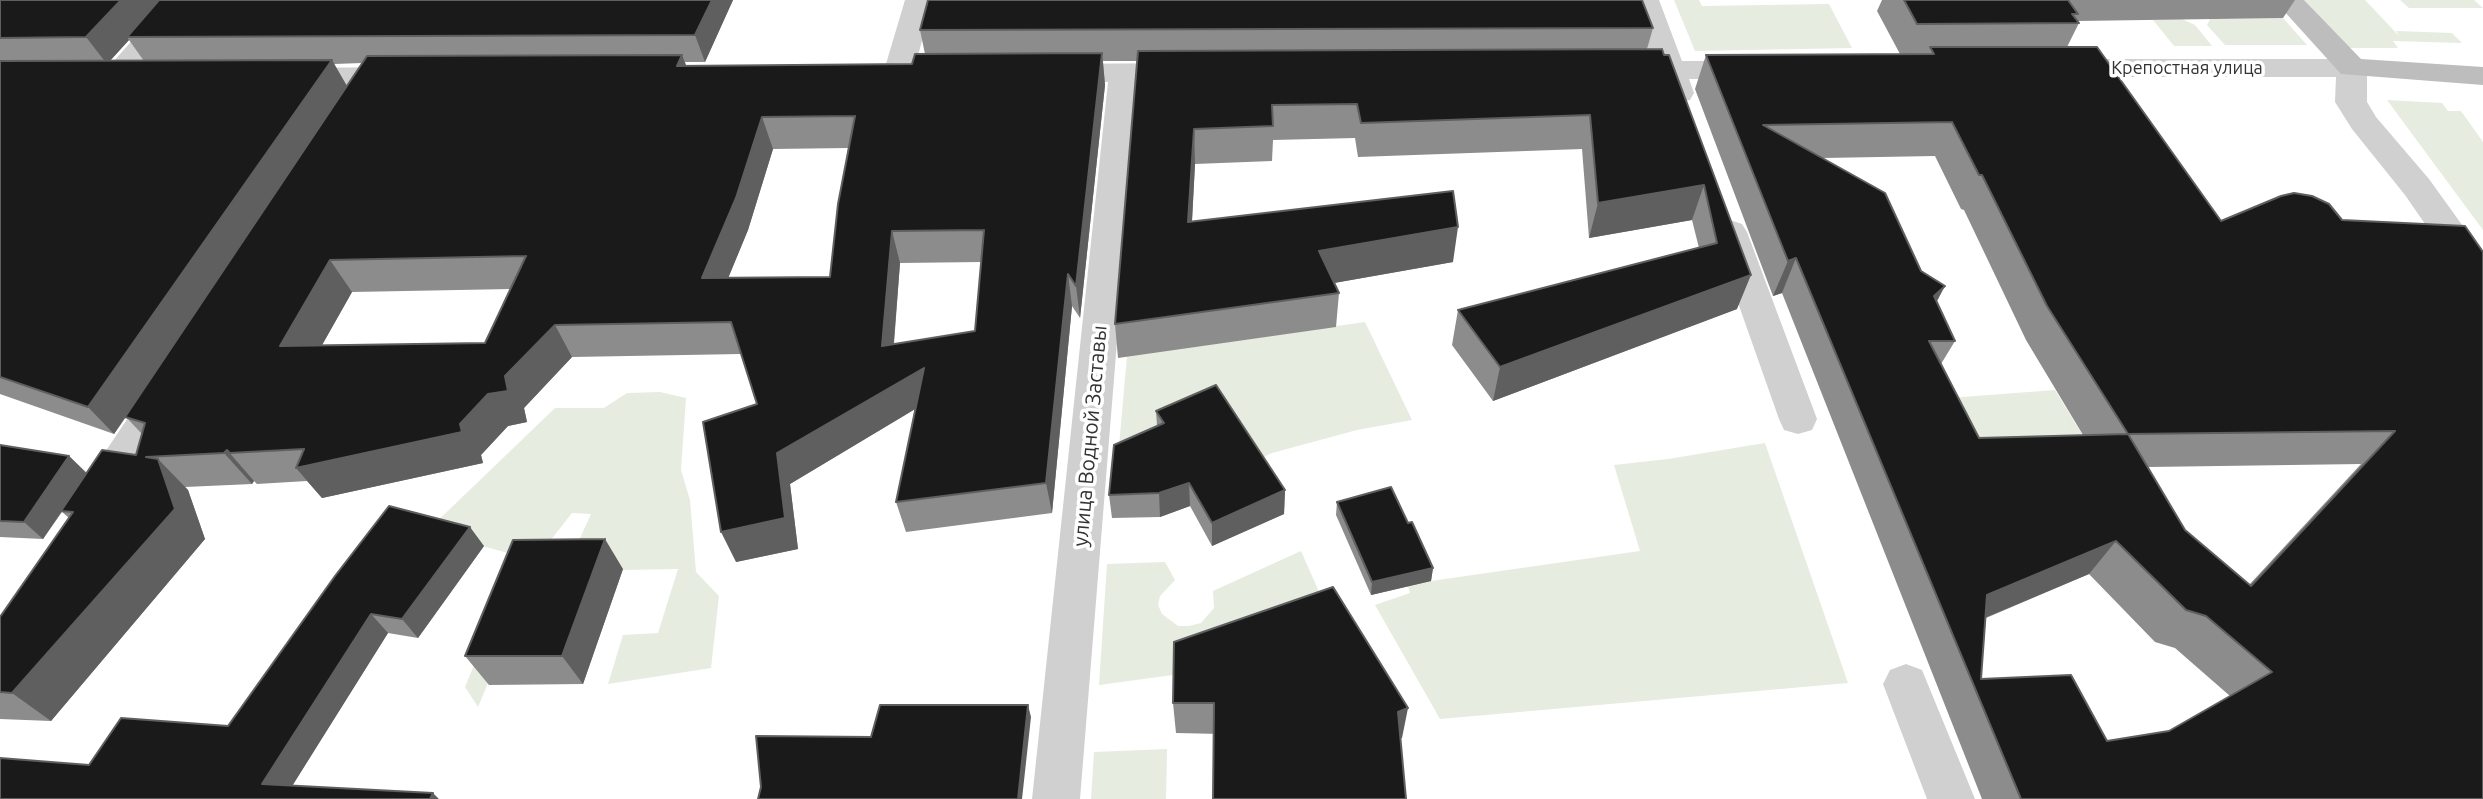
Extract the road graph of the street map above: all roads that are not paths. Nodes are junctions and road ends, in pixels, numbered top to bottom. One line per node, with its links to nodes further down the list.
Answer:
1 (184, 0): 10 (street)
2 (919, 0): 14 (street)
3 (1644, 0): 9 (street)
4 (2288, 0): 6 (street)
5 (2034, 68): 6 (street, Крепостная улица)
6 (2352, 68): 16 (street, Крепостная улица); 20 (street)
7 (1775, 69): 9 (street)
8 (1595, 70): 9 (street)
9 (1670, 70): 18 (street)
10 (122, 72)
11 (1124, 72): 12 (street); 13 (street); 25 (street, улица Водной Заставы)
12 (1221, 72)
13 (1028, 73)
14 (933, 74)
15 (434, 76): 17 (street)
16 (2483, 76)
17 (257, 77)
18 (1689, 123)
19 (1717, 198): 22 (street)
20 (2483, 280)
21 (185, 362): 23 (street)
22 (1798, 419)
23 (76, 529)
24 (1906, 684): 26 (street)
25 (1056, 799)
26 (1951, 799)

